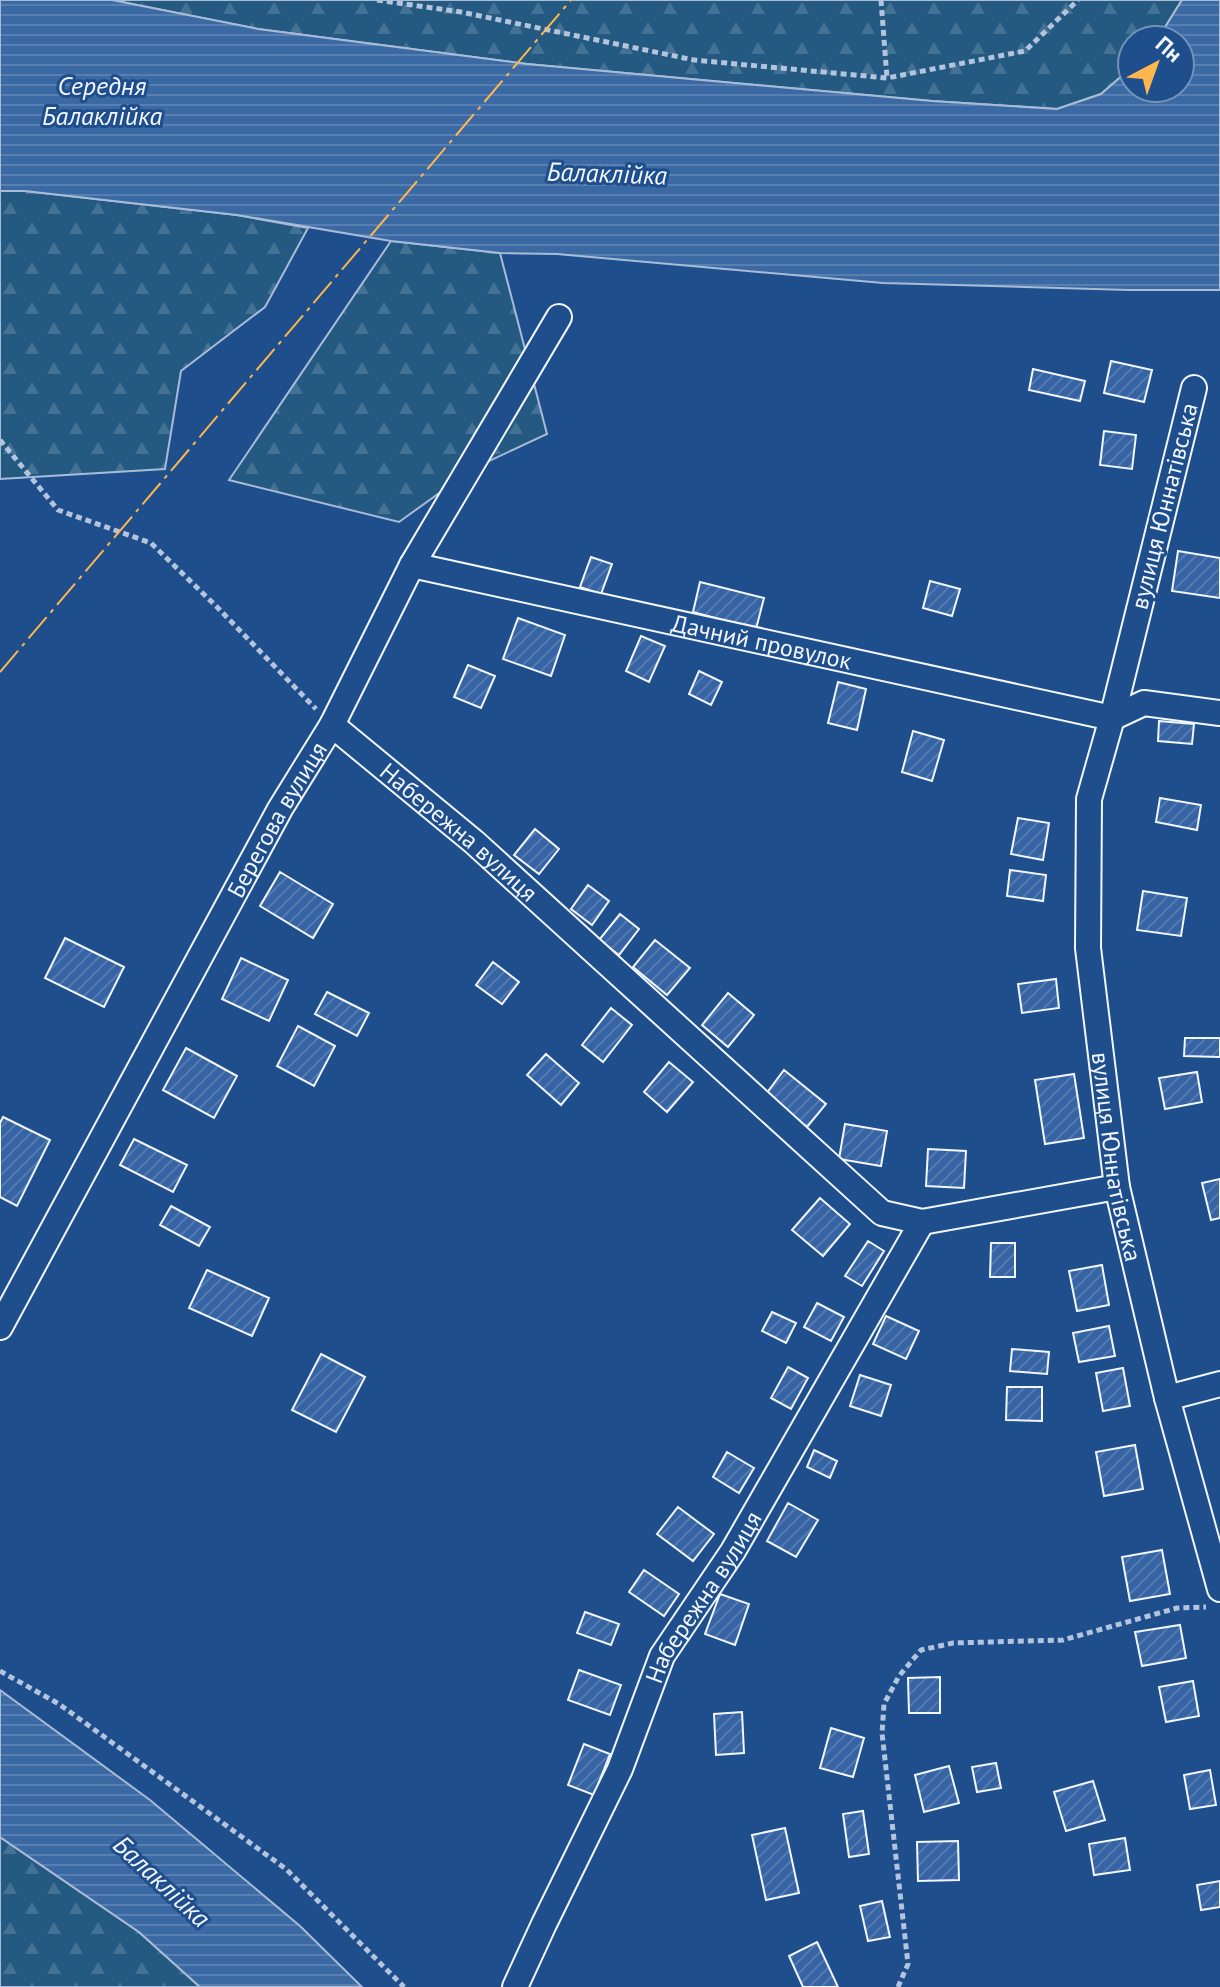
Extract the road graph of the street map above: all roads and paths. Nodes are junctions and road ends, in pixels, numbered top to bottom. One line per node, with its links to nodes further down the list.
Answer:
1 (377, 0): 4 (path)
2 (881, 0): 4 (path)
3 (1078, 0): 4 (path)
4 (887, 78)
5 (559, 317): 8 (street, Берегова вулиця)
6 (1194, 388): 10 (street, вулиця Юннатівська)
7 (0, 440): 11 (path)
8 (412, 565): 10 (street, Дачний провулок); 11 (street, Берегова вулиця)
9 (1220, 713): 10 (street)
10 (1112, 718): 12 (street, вулиця Юннатівська)
11 (332, 725): 13 (street, Набережна вулиця); 14 (street, Берегова вулиця)
12 (1117, 1187): 13 (street, Набережна вулиця); 16 (street, вулиця Юннатівська)
13 (922, 1222): 21 (street, Набережна вулиця)
14 (0, 1327)
15 (1220, 1384): 16 (street)
16 (1167, 1398): 17 (street, вулиця Юннатівська)
17 (1220, 1589)
18 (1220, 1607): 22 (path)
19 (0, 1671): 20 (path)
20 (404, 1987)
21 (515, 1987)
22 (898, 1987)

